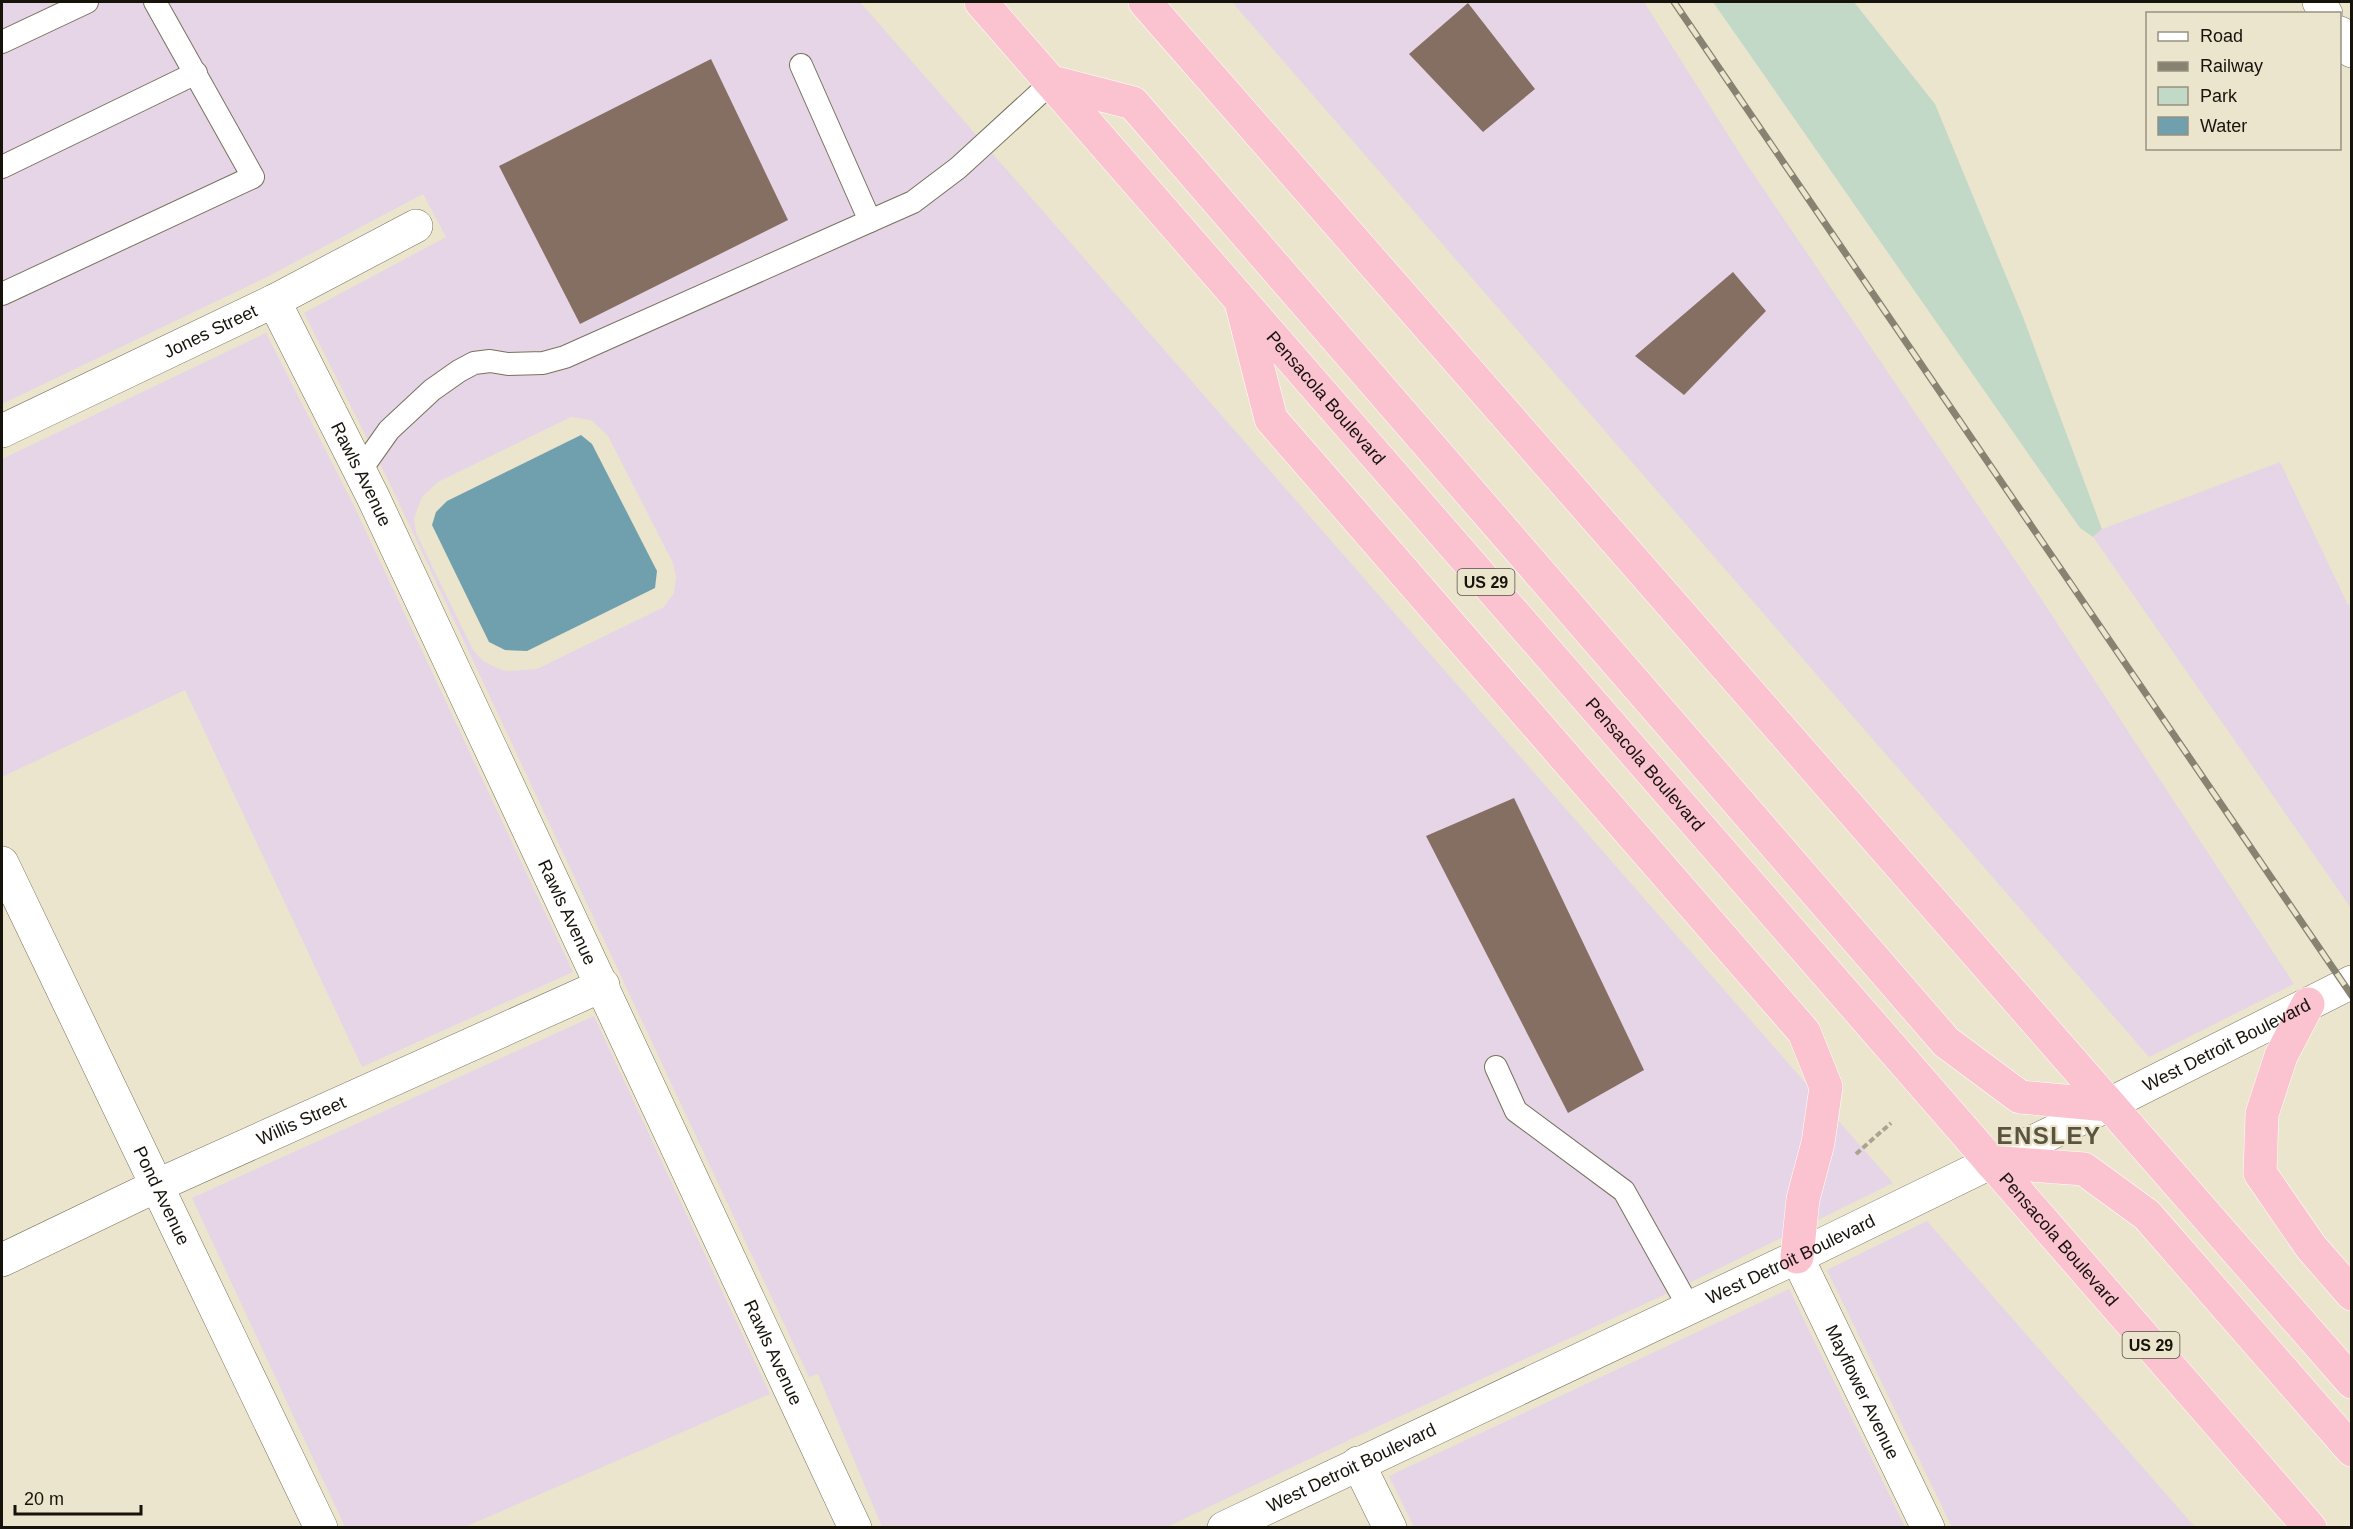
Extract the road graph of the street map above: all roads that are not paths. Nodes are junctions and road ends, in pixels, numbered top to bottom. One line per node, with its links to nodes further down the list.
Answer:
1 (87, 2): 6 (lane)
2 (155, 2): 9 (lane)
3 (981, 2): 10 (highway, Pensacola Boulevard / US 29)
4 (1144, 2): 24 (highway)
5 (2341, 34): 7 (street)
6 (2, 42)
7 (2352, 51)
8 (801, 65): 12 (lane)
9 (196, 73): 11 (lane); 14 (lane)
10 (1052, 82): 12 (lane); 15 (highway, Pensacola Boulevard / US 29); 24 (highway)
11 (2, 166)
12 (870, 221): 18 (lane)
13 (416, 226): 16 (street, Jones Street)
14 (2, 294)
15 (1240, 299): 25 (highway, Pensacola Boulevard / US 29); 27 (highway)
16 (274, 301): 17 (street, Jones Street); 18 (street, Rawls Avenue)
17 (2, 431)
18 (360, 471): 21 (street, Rawls Avenue)
19 (2, 863): 26 (street, Pond Avenue)
20 (2352, 982): 22 (street, West Detroit Boulevard)
21 (603, 985): 26 (street, Willis Street); 35 (street, Rawls Avenue)
22 (2308, 1004): 24 (street, West Detroit Boulevard); 29 (highway)
23 (1496, 1067): 30 (lane)
24 (2108, 1105): 25 (street, West Detroit Boulevard); 31 (highway)
25 (1991, 1162): 27 (street, West Detroit Boulevard); 32 (highway); 39 (highway, Pensacola Boulevard / US 29)
26 (156, 1186): 28 (street, Willis Street); 34 (street, Pond Avenue)
27 (1797, 1257): 30 (street, West Detroit Boulevard); 38 (street, Mayflower Avenue)
28 (2, 1260)
29 (2352, 1294)
30 (1690, 1309): 33 (street, West Detroit Boulevard)
31 (2352, 1382)
32 (2352, 1450)
33 (1358, 1463): 36 (street, West Detroit Boulevard); 37 (street)
34 (321, 1527)
35 (855, 1527)
36 (1224, 1527)
37 (1390, 1527)
38 (1928, 1527)
39 (2310, 1527)

